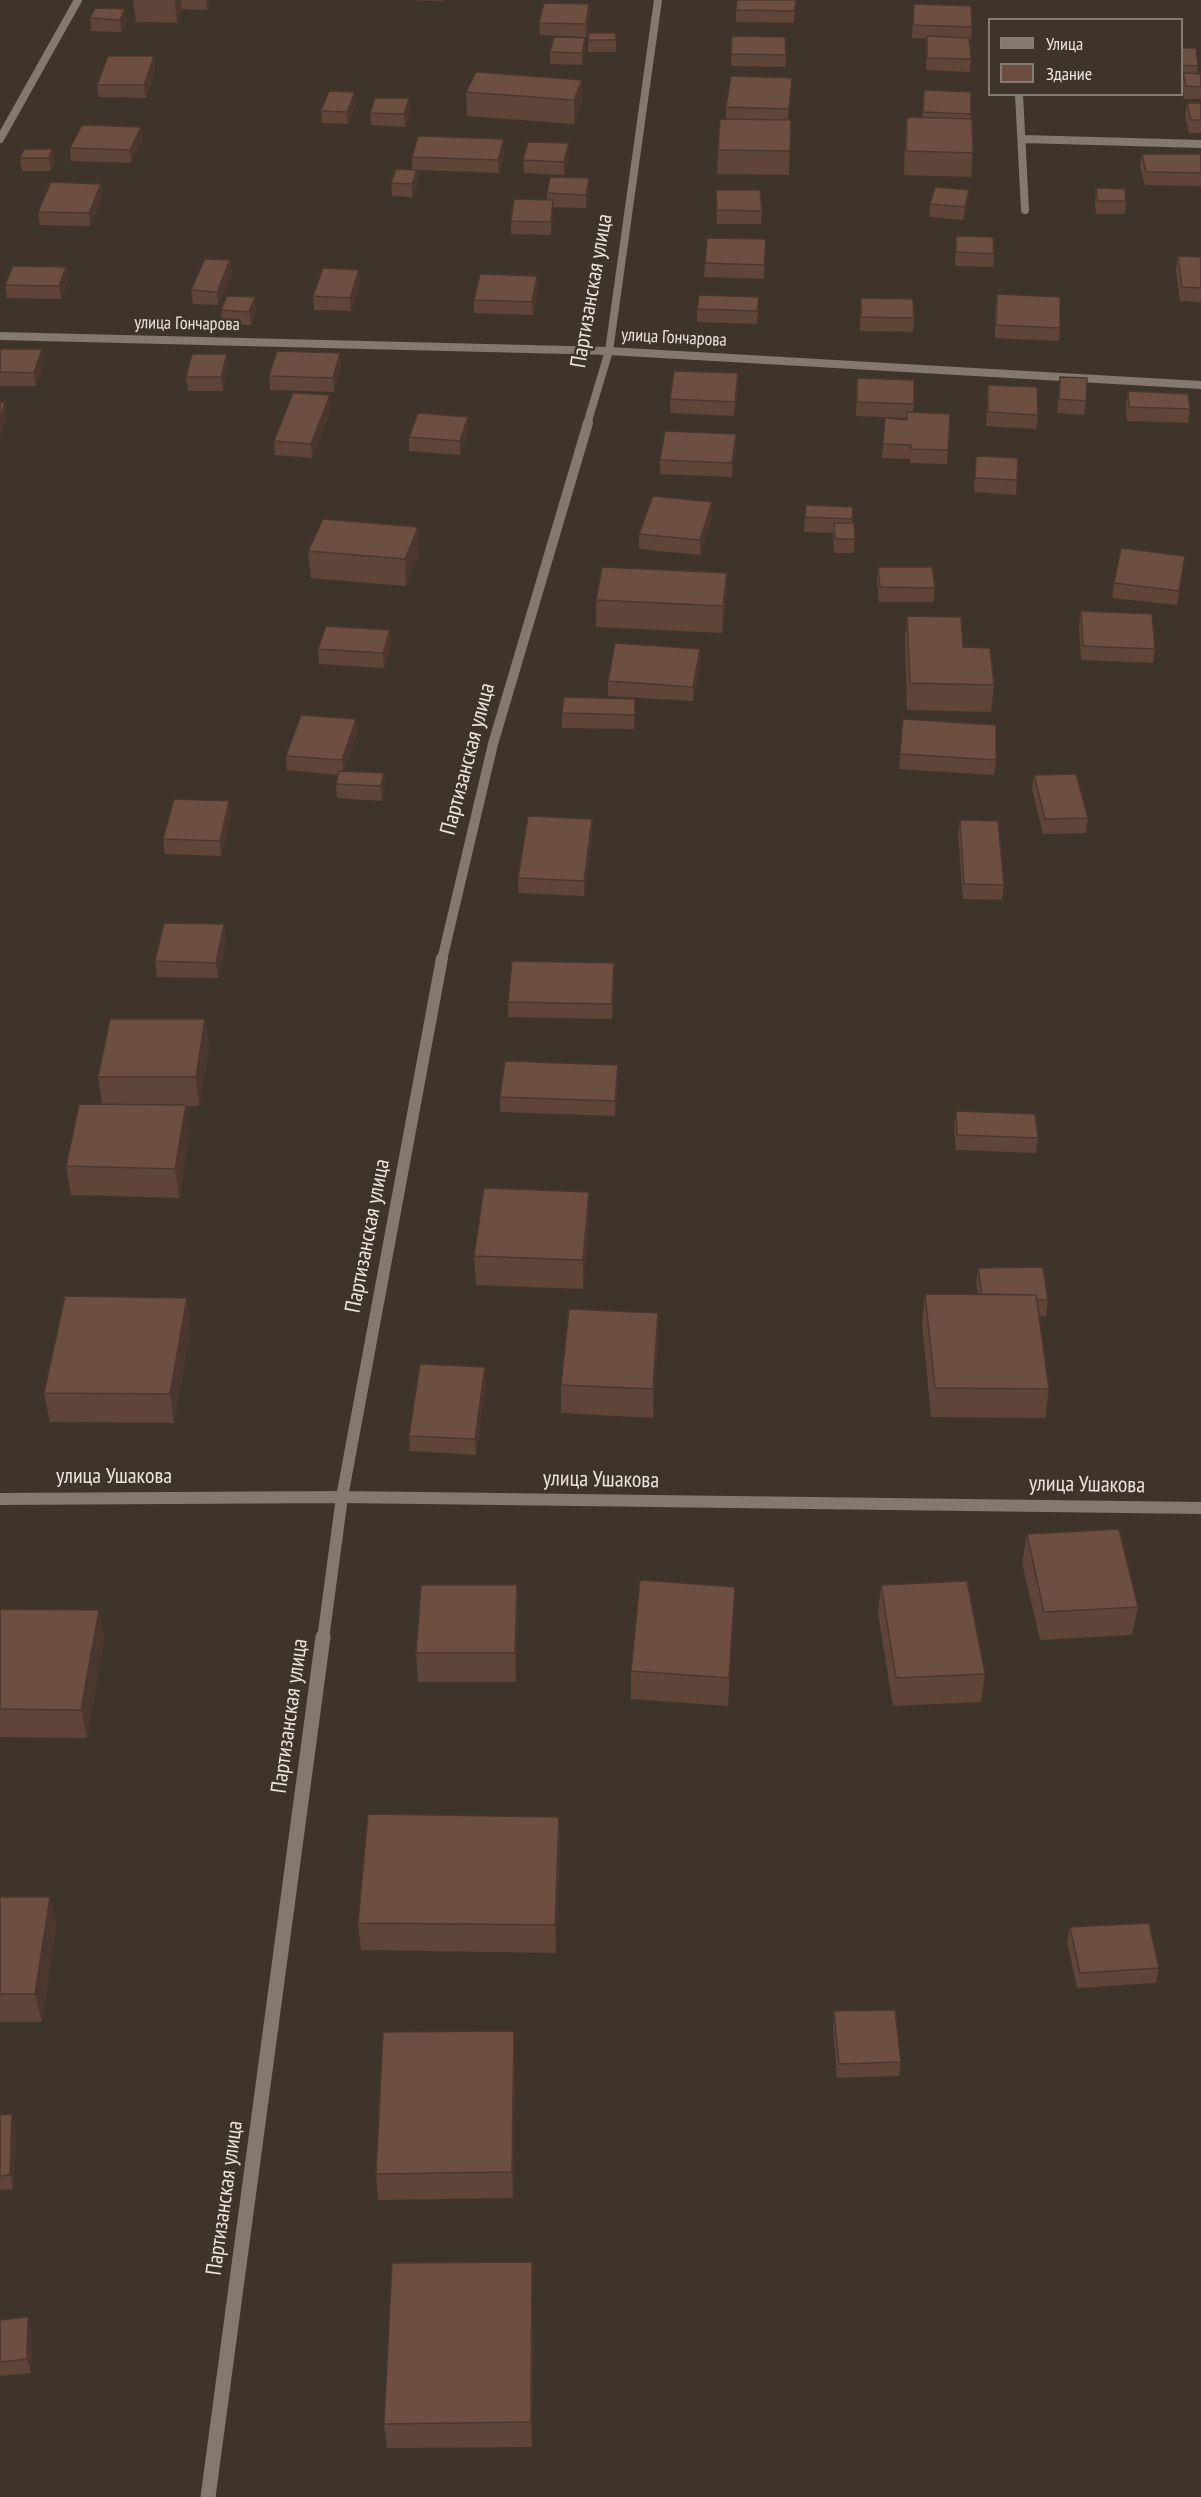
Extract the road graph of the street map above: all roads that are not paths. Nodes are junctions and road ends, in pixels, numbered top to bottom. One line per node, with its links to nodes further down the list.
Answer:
1 (78, 0): 4 (street)
2 (658, 0): 9 (street, Партизанская улица)
3 (1019, 96): 5 (street)
4 (0, 139)
5 (1023, 139): 6 (street); 7 (street)
6 (1201, 144)
7 (1025, 210)
8 (0, 336): 9 (street, улица Гончарова)
9 (609, 351): 10 (street, улица Гончарова); 11 (street, Партизанская улица)
10 (1201, 385)
11 (342, 1497): 12 (street, улица Ушакова); 13 (street, улица Ушакова); 14 (street, Партизанская улица)
12 (0, 1499)
13 (1201, 1508)
14 (208, 2497)

